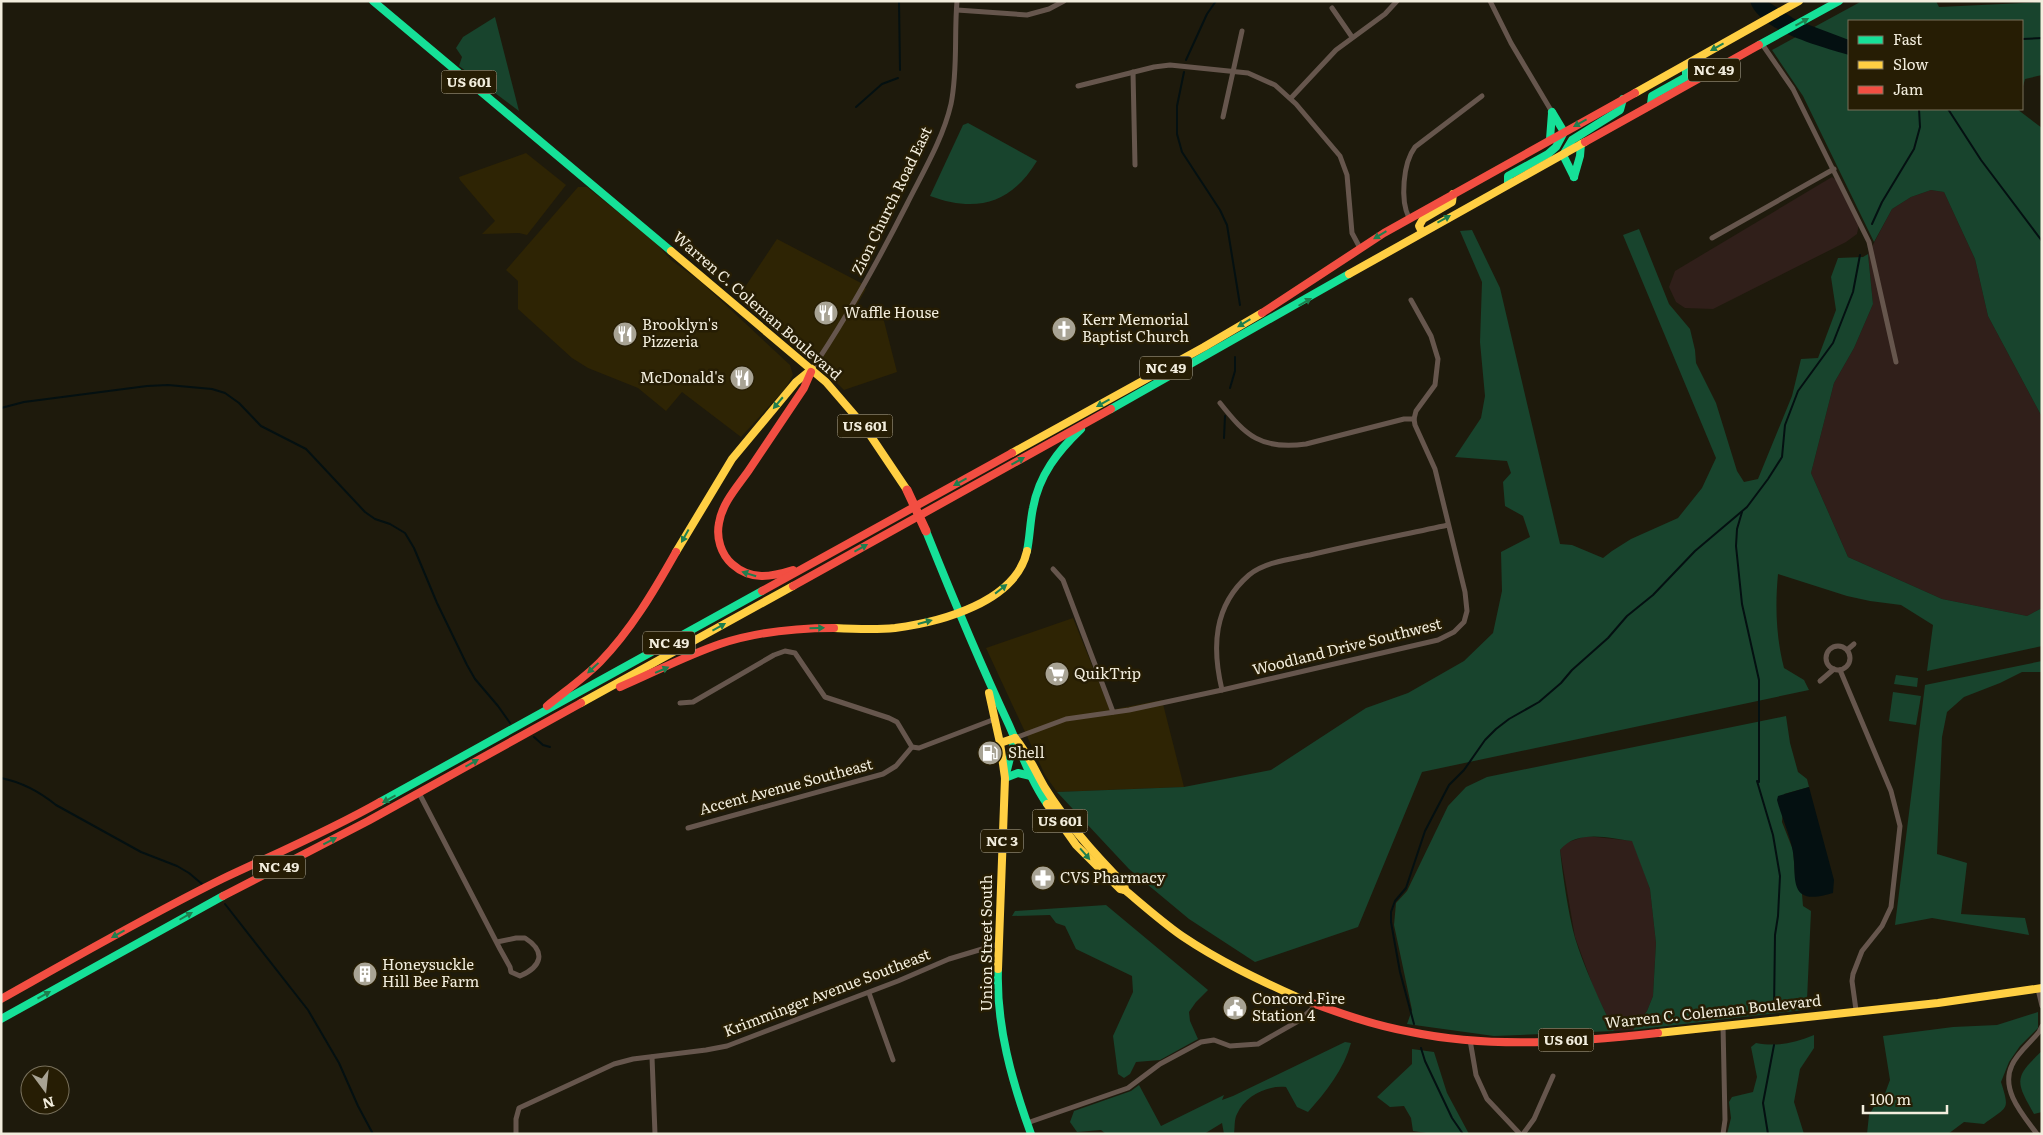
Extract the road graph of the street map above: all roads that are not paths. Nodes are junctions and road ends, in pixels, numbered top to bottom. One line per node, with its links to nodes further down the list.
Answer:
1 (373, 1): 37 (main road, Warren C. Coleman Boulevard / US 601)
2 (958, 1): 9 (street, Zion Church Road East)
3 (1064, 1): 9 (street)
4 (1397, 1): 11 (street)
5 (1490, 1): 21 (street)
6 (1799, 1): 13 (main road, NC 49, one-way to 13)
7 (1840, 1): 12 (main road, NC 49, one-way to 7)
8 (1332, 8): 11 (street)
9 (957, 10): 37 (street, Zion Church Road East)
10 (1242, 31): 14 (street)
11 (1352, 37): 18 (street)
12 (1762, 44): 20 (main road, NC 49); 28 (street)
13 (1686, 64): 19 (main road, NC 49); 20 (main road)
14 (1233, 71): 15 (street); 18 (street); 22 (street)
15 (1133, 72): 16 (street); 27 (street)
16 (1078, 86)
17 (1482, 96): 31 (street)
18 (1290, 98): 34 (street)
19 (1623, 99): 23 (main road, NC 49, one-way to 23); 26 (main road)
20 (1651, 104): 25 (main road, NC 49)
21 (1552, 112): 23 (main road); 24 (main road)
22 (1223, 117)
23 (1564, 132): 24 (main road, NC 49); 29 (main road)
24 (1550, 139): 30 (main road, NC 49)
25 (1581, 144): 26 (main road, NC 49); 26 (main road)
26 (1563, 155): 29 (main road, NC 49)
27 (1135, 165)
28 (1834, 169): 33 (street); 36 (street)
29 (1508, 184): 32 (main road, NC 49, one-way to 29)
30 (1453, 194): 31 (main road, NC 49); 32 (main road)
31 (1410, 218): 34 (main road, NC 49, one-way to 34)
32 (1422, 232): 40 (main road, NC 49, one-way to 32)
33 (1712, 238)
34 (1360, 248): 42 (main road, NC 49, one-way to 42)
35 (1411, 300): 39 (street)
36 (1896, 362)
37 (812, 369): 42 (main road, one-way to 37); 44 (main road, Warren C. Coleman Boulevard / US 601, bridge); 55 (main road, one-way to 55)
38 (1220, 402): 39 (street)
39 (1414, 419): 41 (street, Woodland Drive Southwest)
40 (1090, 421): 44 (main road, one-way to 40); 51 (main road, NC 49, one-way to 40)
41 (1448, 525): 50 (street); 50 (street, Woodland Drive Southwest)
42 (813, 564): 55 (main road, NC 49)
43 (1053, 569): 53 (street)
44 (959, 612): 48 (main road, Warren C. Coleman Boulevard / US 601); 51 (main road, one-way to 44)
45 (1854, 644): 46 (street)
46 (1848, 650): 47 (street); 47 (street)
47 (1837, 669): 49 (street); 71 (street)
48 (985, 675): 54 (main road, Union Street South); 56 (main road, Warren C. Coleman Boulevard / US 601)
49 (1820, 681)
50 (1222, 690): 53 (street, Woodland Drive Southwest)
51 (584, 701): 61 (main road, NC 49, one-way to 51)
52 (680, 703): 58 (street)
53 (1113, 712): 56 (street, Woodland Drive Southwest)
54 (995, 718): 57 (main road, Union Street South); 58 (street)
55 (524, 724): 68 (main road, NC 49, one-way to 68)
56 (1015, 738): 57 (main road); 59 (main road, Warren C. Coleman Boulevard / US 601); 60 (main road, Union Street South / NC 3); 63 (main road, Warren C. Coleman Boulevard / US 601)
57 (1000, 743): 60 (main road, Union Street South)
58 (912, 748): 62 (street, Accent Avenue Southeast)
59 (1031, 776): 60 (main road); 63 (main road, Warren C. Coleman Boulevard / US 601, one-way to 63)
60 (1005, 778): 65 (main road, Union Street South / NC 3)
61 (419, 793): 64 (street); 72 (main road, NC 49, one-way to 61)
62 (688, 828)
63 (1124, 890): 69 (main road, Warren C. Coleman Boulevard / US 601)
64 (496, 942): 64 (street)
65 (999, 944): 67 (street, Krimminger Avenue Southeast); 79 (main road, Union Street South / NC 3)
66 (2040, 989): 70 (street); 71 (main road, Warren C. Coleman Boulevard / US 601)
67 (869, 992): 76 (street, Krimminger Avenue Southeast); 77 (street)
68 (1, 998)
69 (1316, 1005): 75 (main road, Warren C. Coleman Boulevard / US 601); 79 (street)
70 (2042, 1006)
71 (1856, 1010): 73 (main road, Warren C. Coleman Boulevard / US 601)
72 (1, 1019)
73 (1723, 1025): 75 (main road, Warren C. Coleman Boulevard / US 601); 84 (street)
74 (2042, 1026): 85 (street)
75 (1470, 1040): 83 (street)
76 (652, 1057): 80 (street, Krimminger Avenue Southeast); 81 (street)
77 (893, 1060)
78 (1553, 1076): 83 (street)
79 (1027, 1122): 82 (main road, Union Street South / NC 3)
80 (516, 1134)
81 (655, 1134)
82 (1031, 1134)
83 (1521, 1134)
84 (1723, 1134)
85 (2037, 1134)

